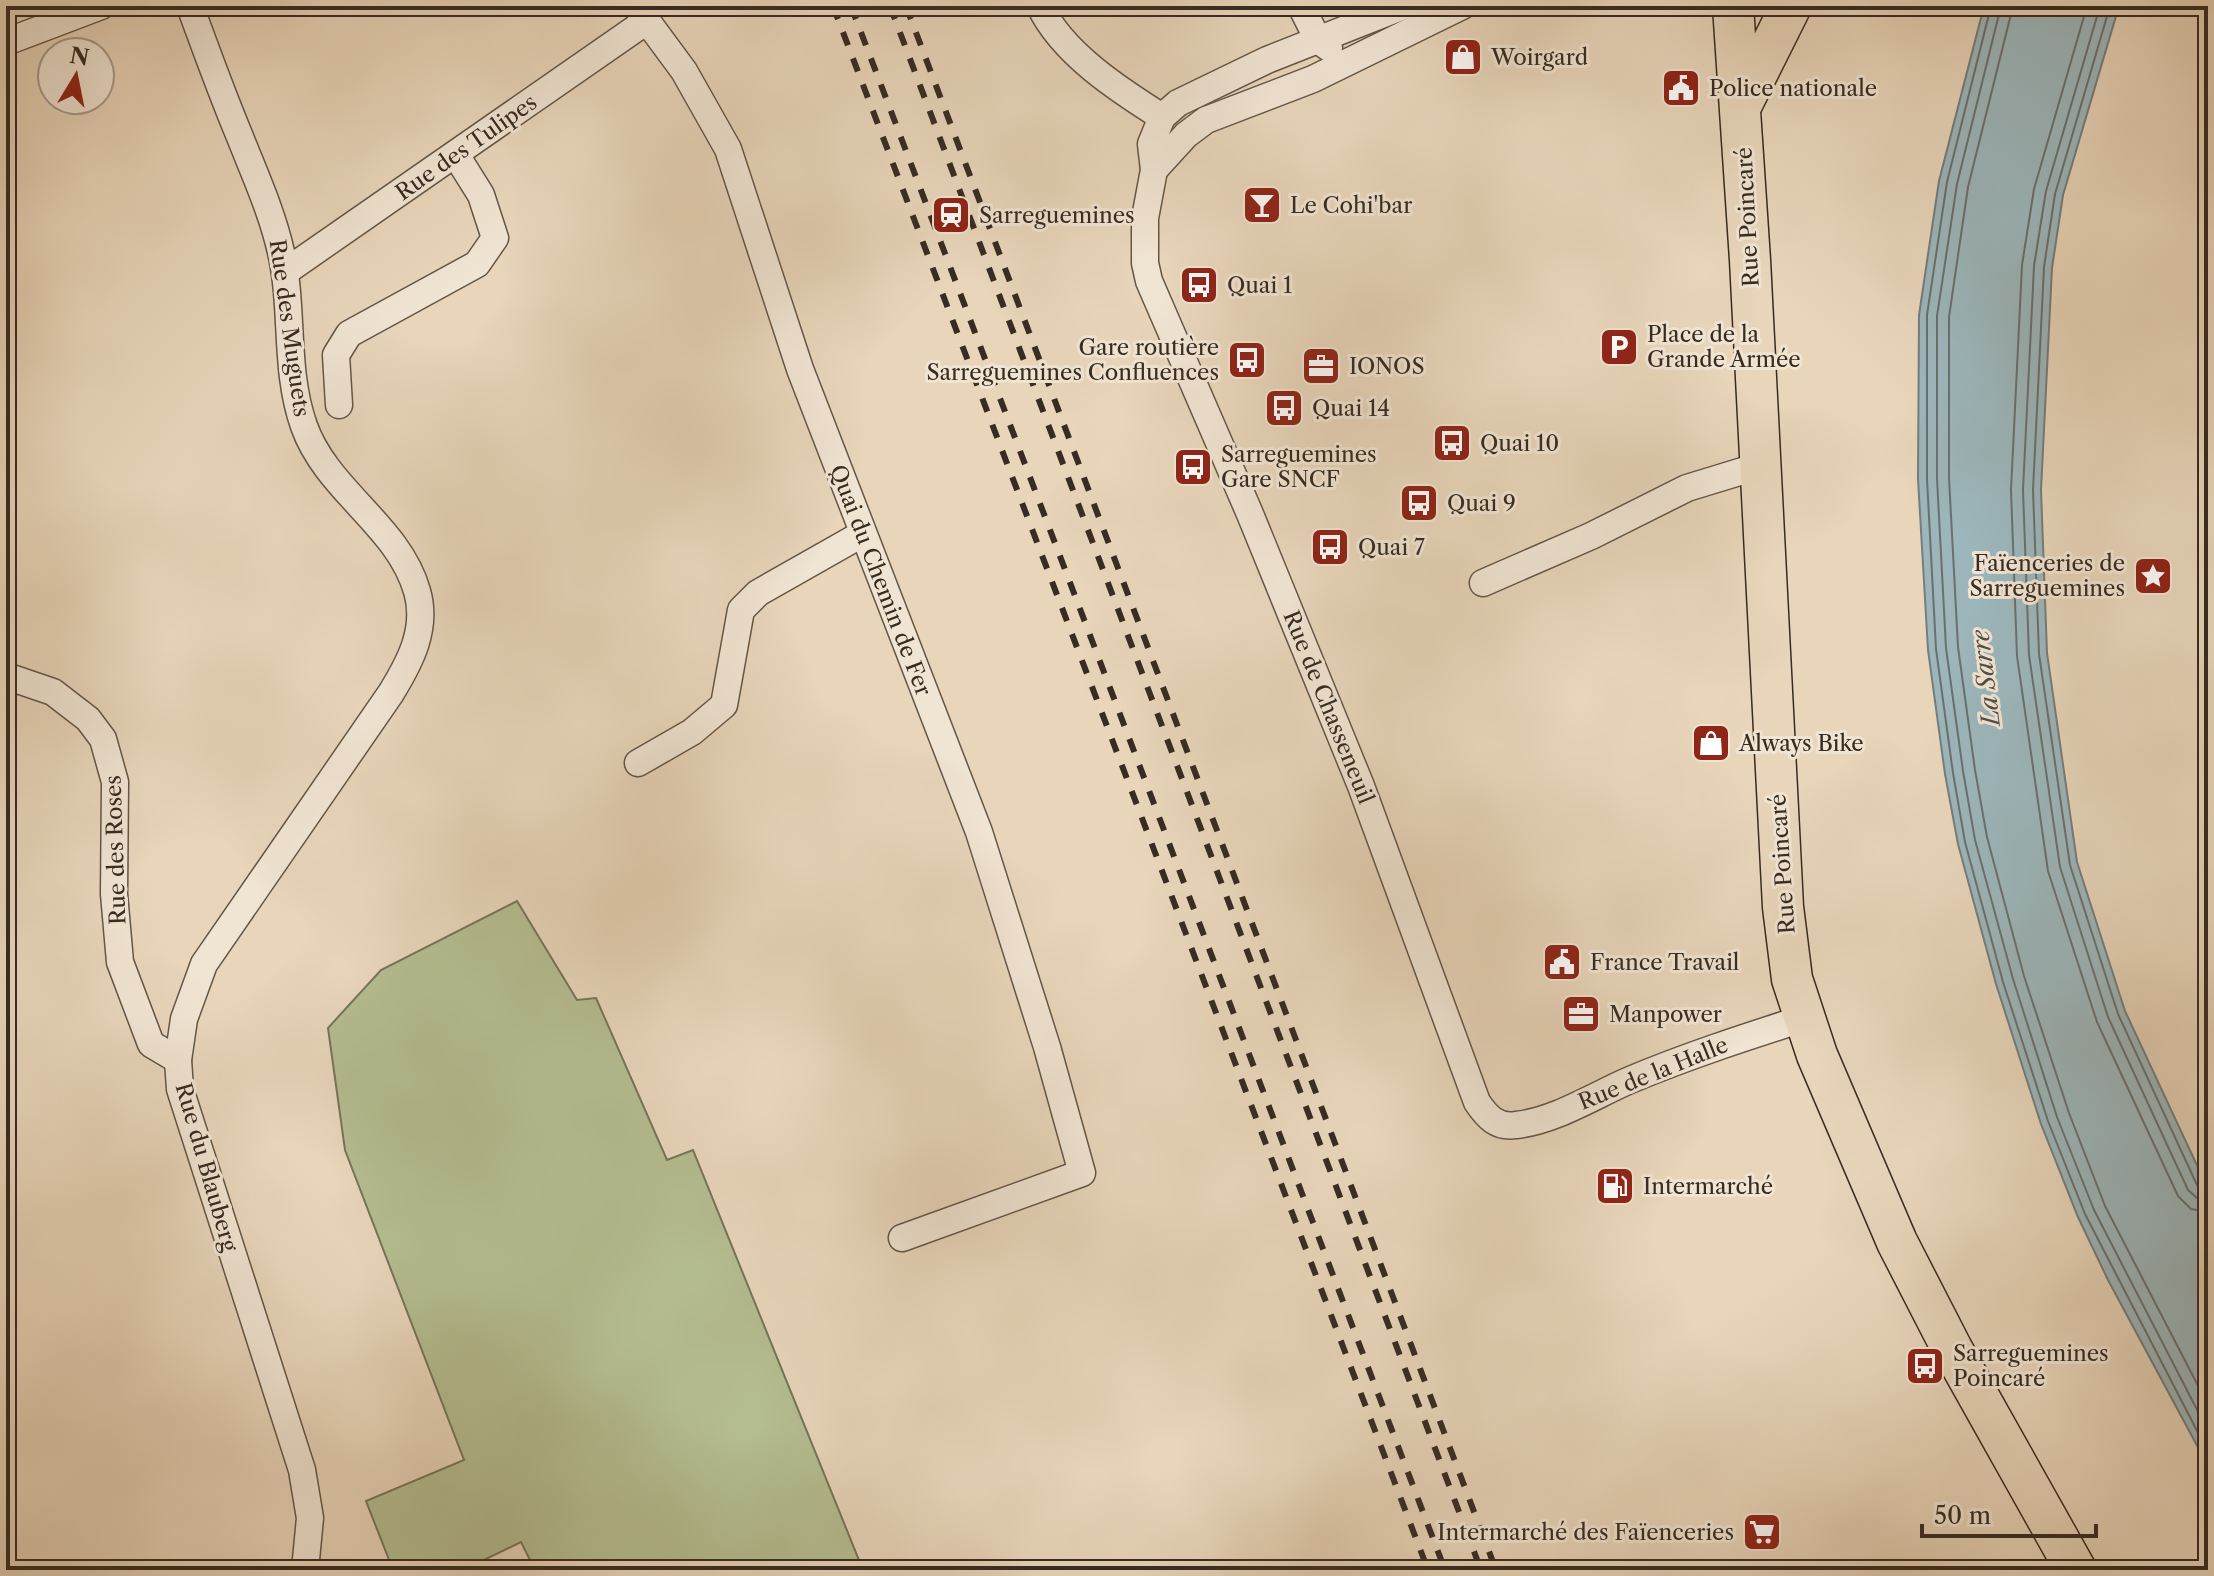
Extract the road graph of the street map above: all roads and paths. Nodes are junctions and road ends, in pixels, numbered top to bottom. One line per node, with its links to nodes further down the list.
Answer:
1 (101, 6): 11 (street)
2 (190, 6): 17 (street, Rue des Muguets)
3 (1040, 6): 14 (street)
4 (1301, 6): 10 (street)
5 (1404, 6): 10 (street)
6 (1462, 6): 12 (street)
7 (1733, 6): 13 (main road, Rue Poincaré)
8 (1791, 6): 13 (main road, Rue Poincaré)
9 (641, 14): 15 (street, Rue des Tulipes); 20 (street, Quai du Chemin de Fer)
10 (1318, 40): 12 (street); 14 (street)
11 (6, 42)
12 (1358, 54): 16 (street)
13 (1742, 106): 19 (main road, Rue Poincaré)
14 (1162, 117): 16 (street, Rue de Chasseneuil)
15 (456, 155): 17 (street, Rue des Tulipes); 18 (street)
16 (1154, 170): 27 (street, Rue de Chasseneuil)
17 (285, 272): 23 (street, Rue des Muguets)
18 (339, 405)
19 (1759, 466): 21 (street); 25 (main road, Rue Poincaré)
20 (862, 534): 24 (street); 28 (street, Quai du Chemin de Fer)
21 (1483, 583)
22 (6, 676): 26 (street, Rue des Roses)
23 (349, 753): 26 (street, Rue du Blauberg)
24 (638, 763)
25 (1805, 1018): 27 (street, Rue de la Halle); 29 (main road, Rue Poincaré)
26 (178, 1060): 30 (street, Rue du Blauberg)
27 (1501, 1125)
28 (902, 1238)
29 (2076, 1566)
30 (305, 1570)

